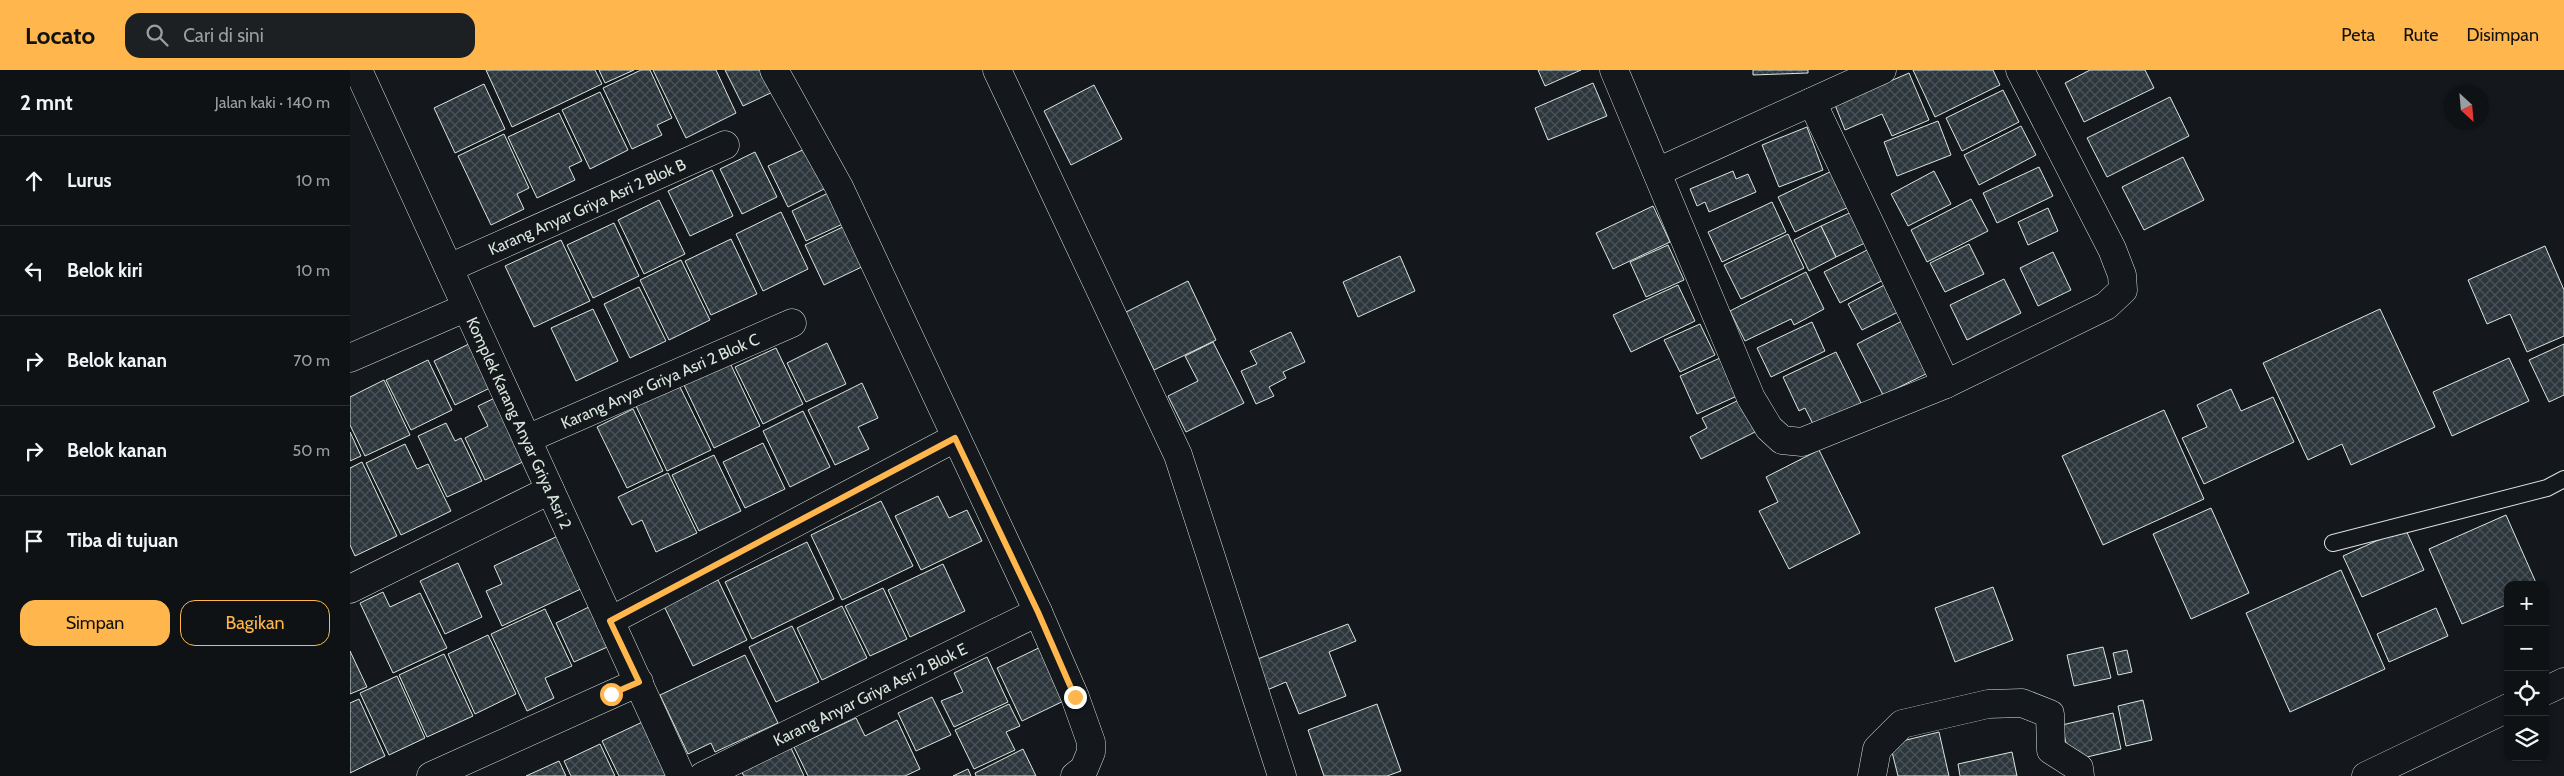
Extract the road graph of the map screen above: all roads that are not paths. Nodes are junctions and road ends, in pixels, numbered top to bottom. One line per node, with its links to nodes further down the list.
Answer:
1 (358, 70): 10 (street, Komplek Karang Anyar Griya Asri 2)
2 (774, 70): 15 (street)
3 (997, 70): 31 (street)
4 (1614, 70): 9 (street)
5 (1882, 70): 7 (street)
6 (2020, 70): 14 (street)
7 (1812, 102): 9 (street); 14 (street)
8 (725, 145): 10 (street, Karang Anyar Griya Asri 2 Blok B)
9 (1657, 172): 14 (street)
10 (449, 268): 11 (street, Komplek Karang Anyar Griya Asri 2)
11 (465, 308): 13 (street); 16 (street, Komplek Karang Anyar Griya Asri 2)
12 (792, 323): 16 (street, Karang Anyar Griya Asri 2 Blok C)
13 (350, 358)
14 (1946, 384)
15 (955, 438): 21 (street); 22 (street)
16 (527, 439): 18 (street, Komplek Karang Anyar Griya Asri 2)
17 (2564, 479): 19 (lane)
18 (550, 490): 20 (street); 22 (street, Komplek Karang Anyar Griya Asri 2)
19 (2333, 543)
20 (350, 589)
21 (1038, 612): 29 (street, Karang Anyar Griya Asri 2 Blok E); 30 (street)
22 (610, 621): 23 (street, Komplek Karang Anyar Griya Asri 2)
23 (639, 682): 27 (street); 28 (street, Komplek Karang Anyar Griya Asri 2)
24 (2564, 682): 25 (street)
25 (2549, 689)
26 (2504, 710): 34 (street)
27 (431, 776)
28 (681, 776)
29 (702, 776)
30 (1075, 776)
31 (1282, 776)
32 (1872, 776): 33 (street)
33 (2080, 776)
34 (2366, 776)

